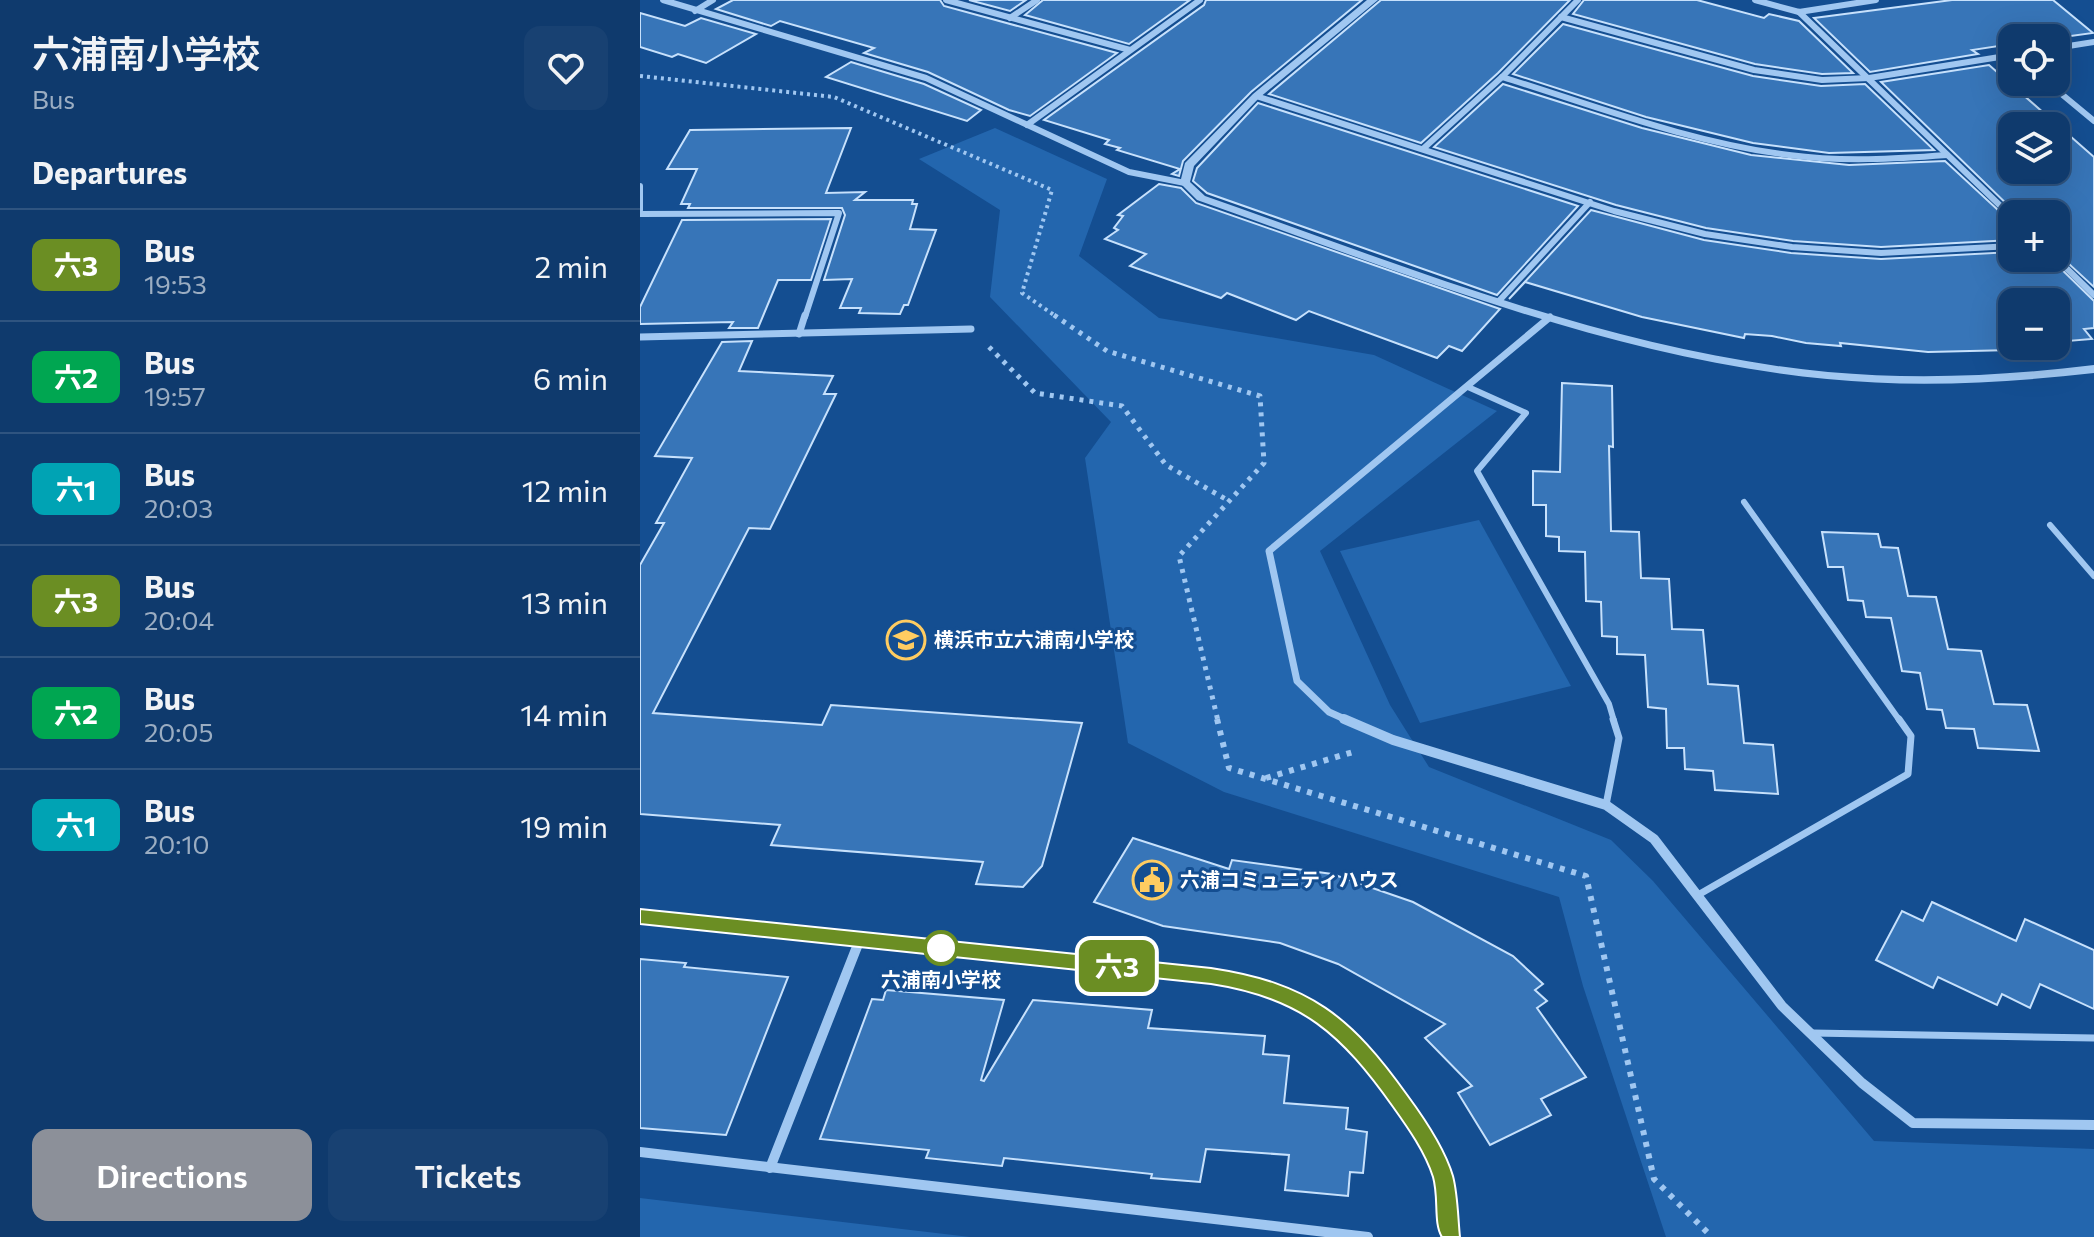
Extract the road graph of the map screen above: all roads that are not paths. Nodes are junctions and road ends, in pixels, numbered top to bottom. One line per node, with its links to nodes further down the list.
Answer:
1 (663, 0): 10 (street)
2 (713, 0): 10 (street)
3 (946, 0): 13 (street)
4 (1037, 0): 13 (street)
5 (1200, 0): 16 (street)
6 (1373, 0): 20 (street)
7 (1578, 0): 12 (street)
8 (1755, 0): 11 (street)
9 (1876, 0): 11 (street)
10 (695, 11): 23 (street)
11 (1799, 12): 19 (street)
12 (1561, 17): 18 (street); 19 (street)
13 (1010, 18): 16 (street)
14 (2094, 42): 15 (street)
15 (2070, 46)
16 (1130, 50): 23 (street)
17 (1998, 57): 19 (street)
18 (1502, 77): 24 (street); 25 (street)
19 (1869, 78): 25 (street)
20 (1256, 96): 24 (street); 26 (street)
21 (2064, 96): 22 (street)
22 (2094, 121)
23 (1027, 125): 26 (street)
24 (1424, 148): 28 (street)
25 (1947, 155): 29 (street)
26 (1185, 183): 34 (street)
27 (640, 186): 30 (street)
28 (1590, 202): 31 (street); 34 (street)
29 (1998, 204)
30 (640, 212): 37 (street)
31 (1998, 248)
32 (2070, 272): 33 (street)
33 (2094, 295)
34 (1499, 301): 35 (street)
35 (1550, 317): 39 (street); 40 (street)
36 (971, 329): 37 (street)
37 (799, 334): 38 (street)
38 (640, 337)
39 (2094, 369)
40 (1468, 387): 44 (lane); 44 (street)
41 (1744, 502): 45 (lane)
42 (2050, 525): 43 (lane)
43 (2094, 576)
44 (1606, 805): 45 (street)
45 (1698, 895): 48 (street)
46 (640, 916): 47 (street)
47 (860, 939): 52 (street); 54 (street)
48 (1809, 1033): 49 (lane); 50 (street)
49 (2094, 1038)
50 (2094, 1125)
51 (640, 1152): 52 (street)
52 (770, 1168): 53 (street)
53 (1368, 1237)
54 (1449, 1237)

